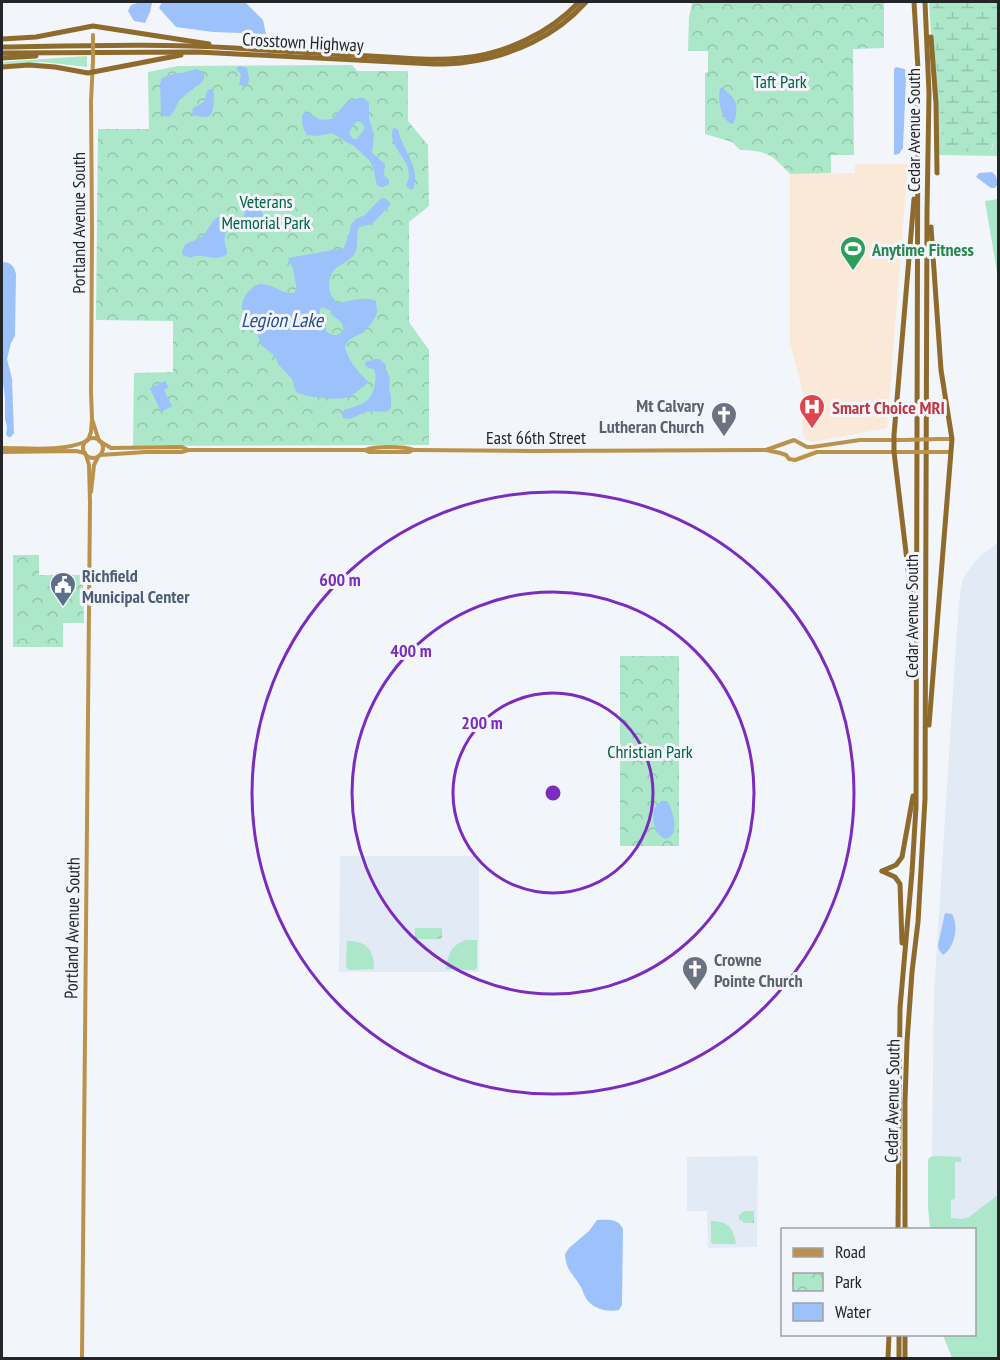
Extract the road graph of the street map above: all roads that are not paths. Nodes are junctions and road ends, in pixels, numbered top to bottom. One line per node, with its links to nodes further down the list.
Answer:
1 (579, 2): 9 (highway, Crosstown Highway)
2 (586, 2): 10 (highway, Crosstown Highway)
3 (914, 2): 16 (highway, Cedar Avenue South)
4 (926, 2): 5 (highway, Cedar Avenue South)
5 (926, 13): 17 (highway, Cedar Avenue South); 18 (highway)
6 (93, 26): 7 (highway); 9 (highway); 15 (main road, Portland Avenue South, bridge)
7 (2, 39)
8 (2, 47): 9 (highway, Crosstown Highway)
9 (234, 48)
10 (198, 52): 12 (highway, Crosstown Highway); 15 (highway)
11 (2, 53): 12 (highway, Crosstown Highway)
12 (55, 53): 13 (highway)
13 (2, 58)
14 (2, 67): 15 (highway)
15 (93, 72): 19 (main road, Portland Avenue South)
16 (917, 159): 21 (highway); 36 (highway, Cedar Avenue South)
17 (928, 159): 20 (highway); 37 (highway, Cedar Avenue South)
18 (937, 173)
19 (92, 419): 22 (main road, Portland Avenue South); 23 (main road, Portland Avenue South)
20 (952, 439): 21 (main road, bridge); 30 (highway)
21 (894, 440): 25 (main road); 29 (highway)
22 (88, 441): 23 (main road); 26 (main road); 31 (main road)
23 (100, 442): 27 (main road, East 66th Street); 33 (main road)
24 (787, 443): 25 (main road); 28 (main road, East 66th Street); 32 (main road)
25 (802, 444): 34 (main road)
26 (2, 450): 31 (main road)
27 (188, 450): 28 (main road, East 66th Street); 33 (main road, East 66th Street)
28 (766, 450): 32 (main road, East 66th Street)
29 (894, 452): 30 (main road, bridge); 34 (main road); 36 (highway)
30 (951, 452): 37 (highway)
31 (86, 454): 33 (main road); 35 (main road, Portland Avenue South)
32 (786, 455): 34 (main road)
33 (99, 456): 35 (main road, Portland Avenue South)
34 (802, 457)
35 (90, 499): 46 (main road, Portland Avenue South)
36 (916, 663): 38 (highway, Cedar Avenue South)
37 (925, 747): 41 (highway, Cedar Avenue South)
38 (915, 783): 39 (highway, Cedar Avenue South); 39 (highway)
39 (902, 976): 40 (highway, Cedar Avenue South)
40 (896, 1228)
41 (905, 1228)
42 (889, 1336): 47 (highway)
43 (899, 1336): 45 (highway)
44 (905, 1336): 48 (highway)
45 (899, 1358)
46 (82, 1359)
47 (888, 1359)
48 (905, 1359)

